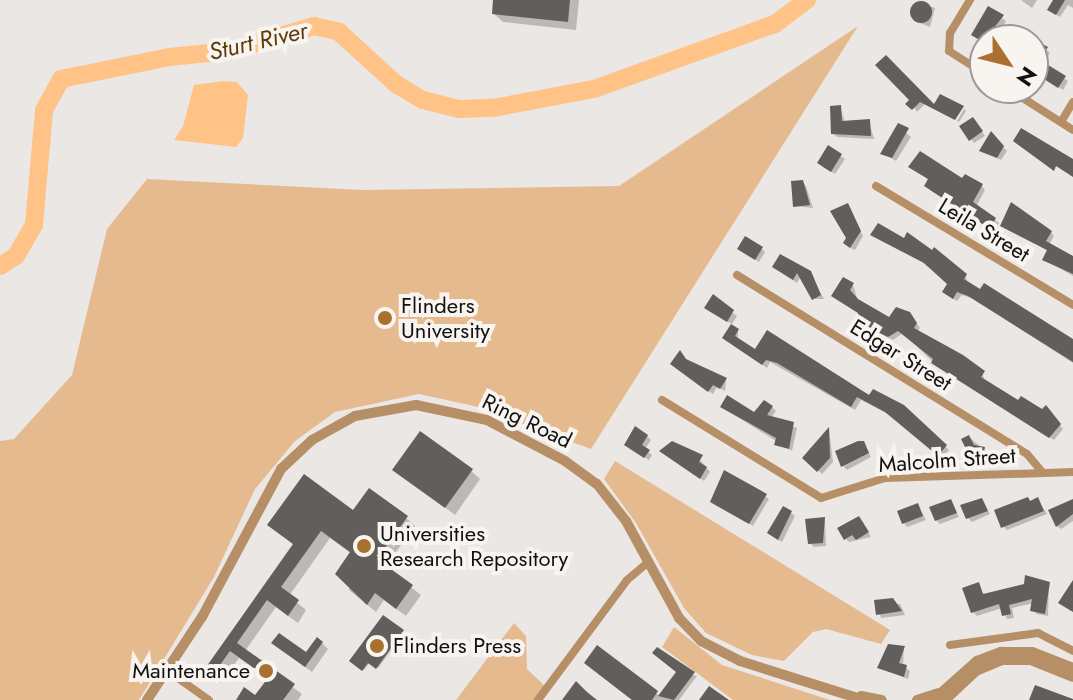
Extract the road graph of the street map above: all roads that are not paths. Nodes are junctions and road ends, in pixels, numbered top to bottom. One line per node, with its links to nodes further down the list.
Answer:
1 (970, 0): 2 (street)
2 (969, 64)
3 (1073, 102): 5 (street)
4 (1032, 104): 5 (street)
5 (1061, 122): 6 (street)
6 (1073, 130)
7 (876, 186): 9 (street, Leila Street)
8 (737, 275): 11 (street, Edgar Street)
9 (1073, 305)
10 (662, 400): 11 (street, Malcolm Street)
11 (1042, 472): 12 (street, Malcolm Street)
12 (1073, 472)
13 (647, 563): 17 (street, Ring Road); 20 (street, Ring Road); 24 (street)
14 (950, 645): 15 (street)
15 (1073, 651)
16 (1073, 668): 21 (street)
17 (168, 671): 22 (street, Ring Road); 23 (street)
18 (1073, 677): 19 (street)
19 (958, 686): 21 (street); 28 (street)
20 (847, 693): 25 (street, Ring Road); 26 (street, Ring Road)
21 (939, 698): 27 (street)
22 (147, 700)
23 (209, 700)
24 (538, 700)
25 (864, 700)
26 (882, 700)
27 (917, 700)
28 (954, 700)

